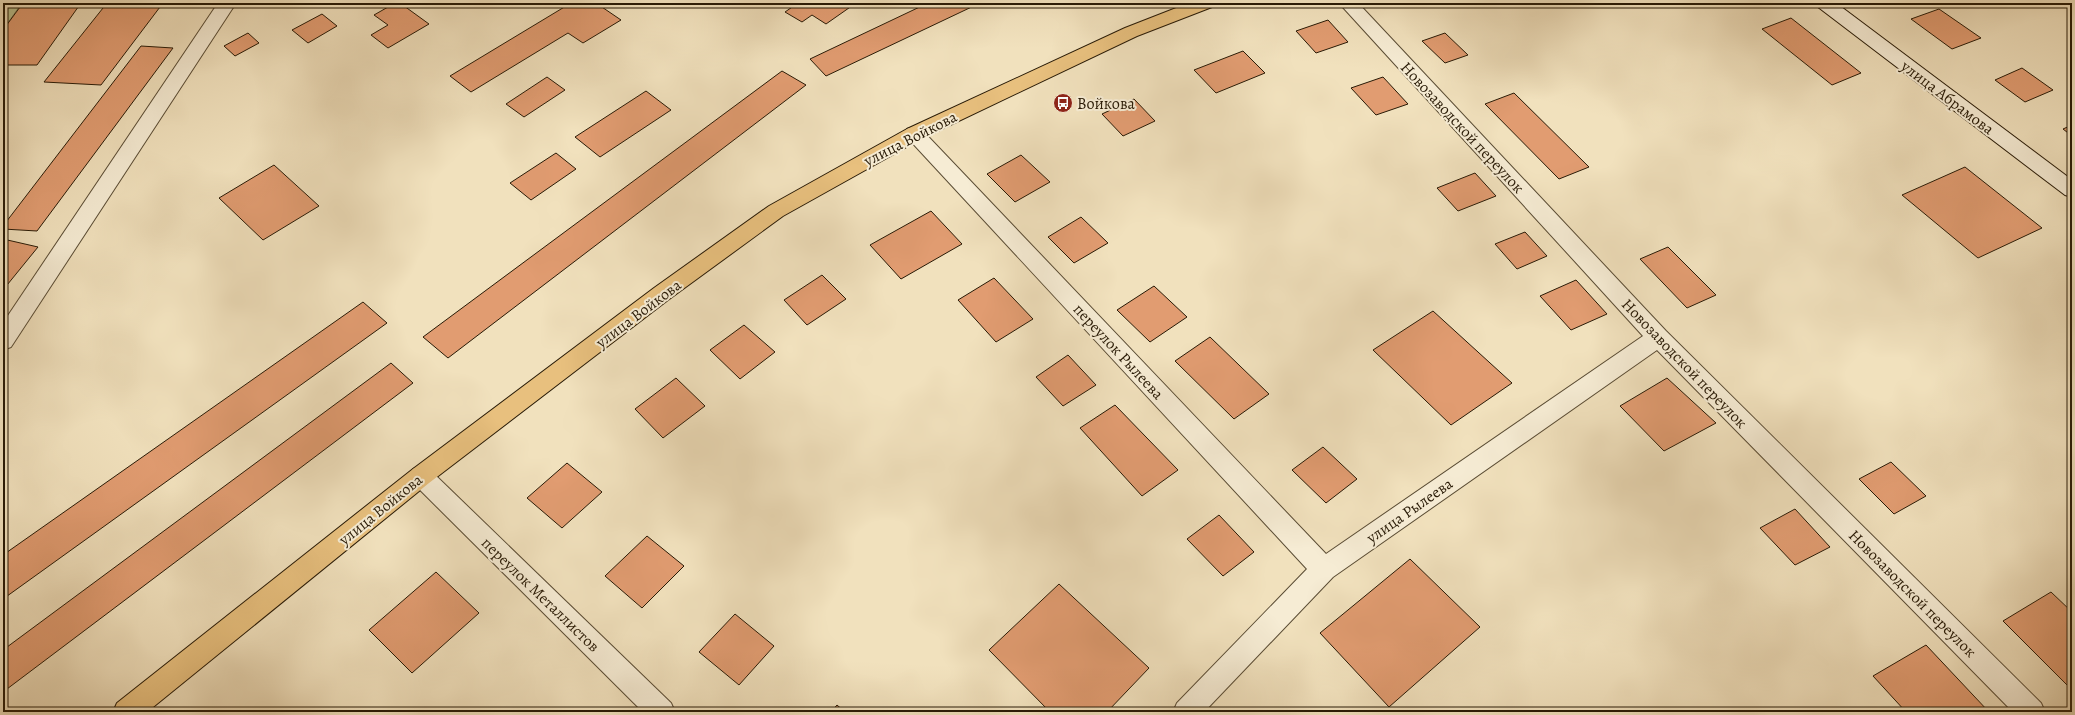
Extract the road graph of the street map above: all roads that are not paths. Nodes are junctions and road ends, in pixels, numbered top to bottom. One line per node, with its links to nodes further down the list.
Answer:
1 (227, 3): 8 (street)
2 (1206, 3): 5 (main road, улица Войкова)
3 (1348, 3): 7 (street, Новозаводской переулок)
4 (1824, 3): 6 (street, улица Абрамова)
5 (914, 134): 9 (main road, улица Войкова); 10 (street, переулок Рылеева)
6 (2072, 190)
7 (1658, 337): 10 (street, улица Рылеева); 14 (street, Новозаводской переулок)
8 (3, 340)
9 (421, 476): 11 (main road, улица Войкова); 12 (street, переулок Металлистов)
10 (1324, 569): 13 (street, улица Рылеева)
11 (126, 712)
12 (662, 712)
13 (1186, 712)
14 (2032, 712)

